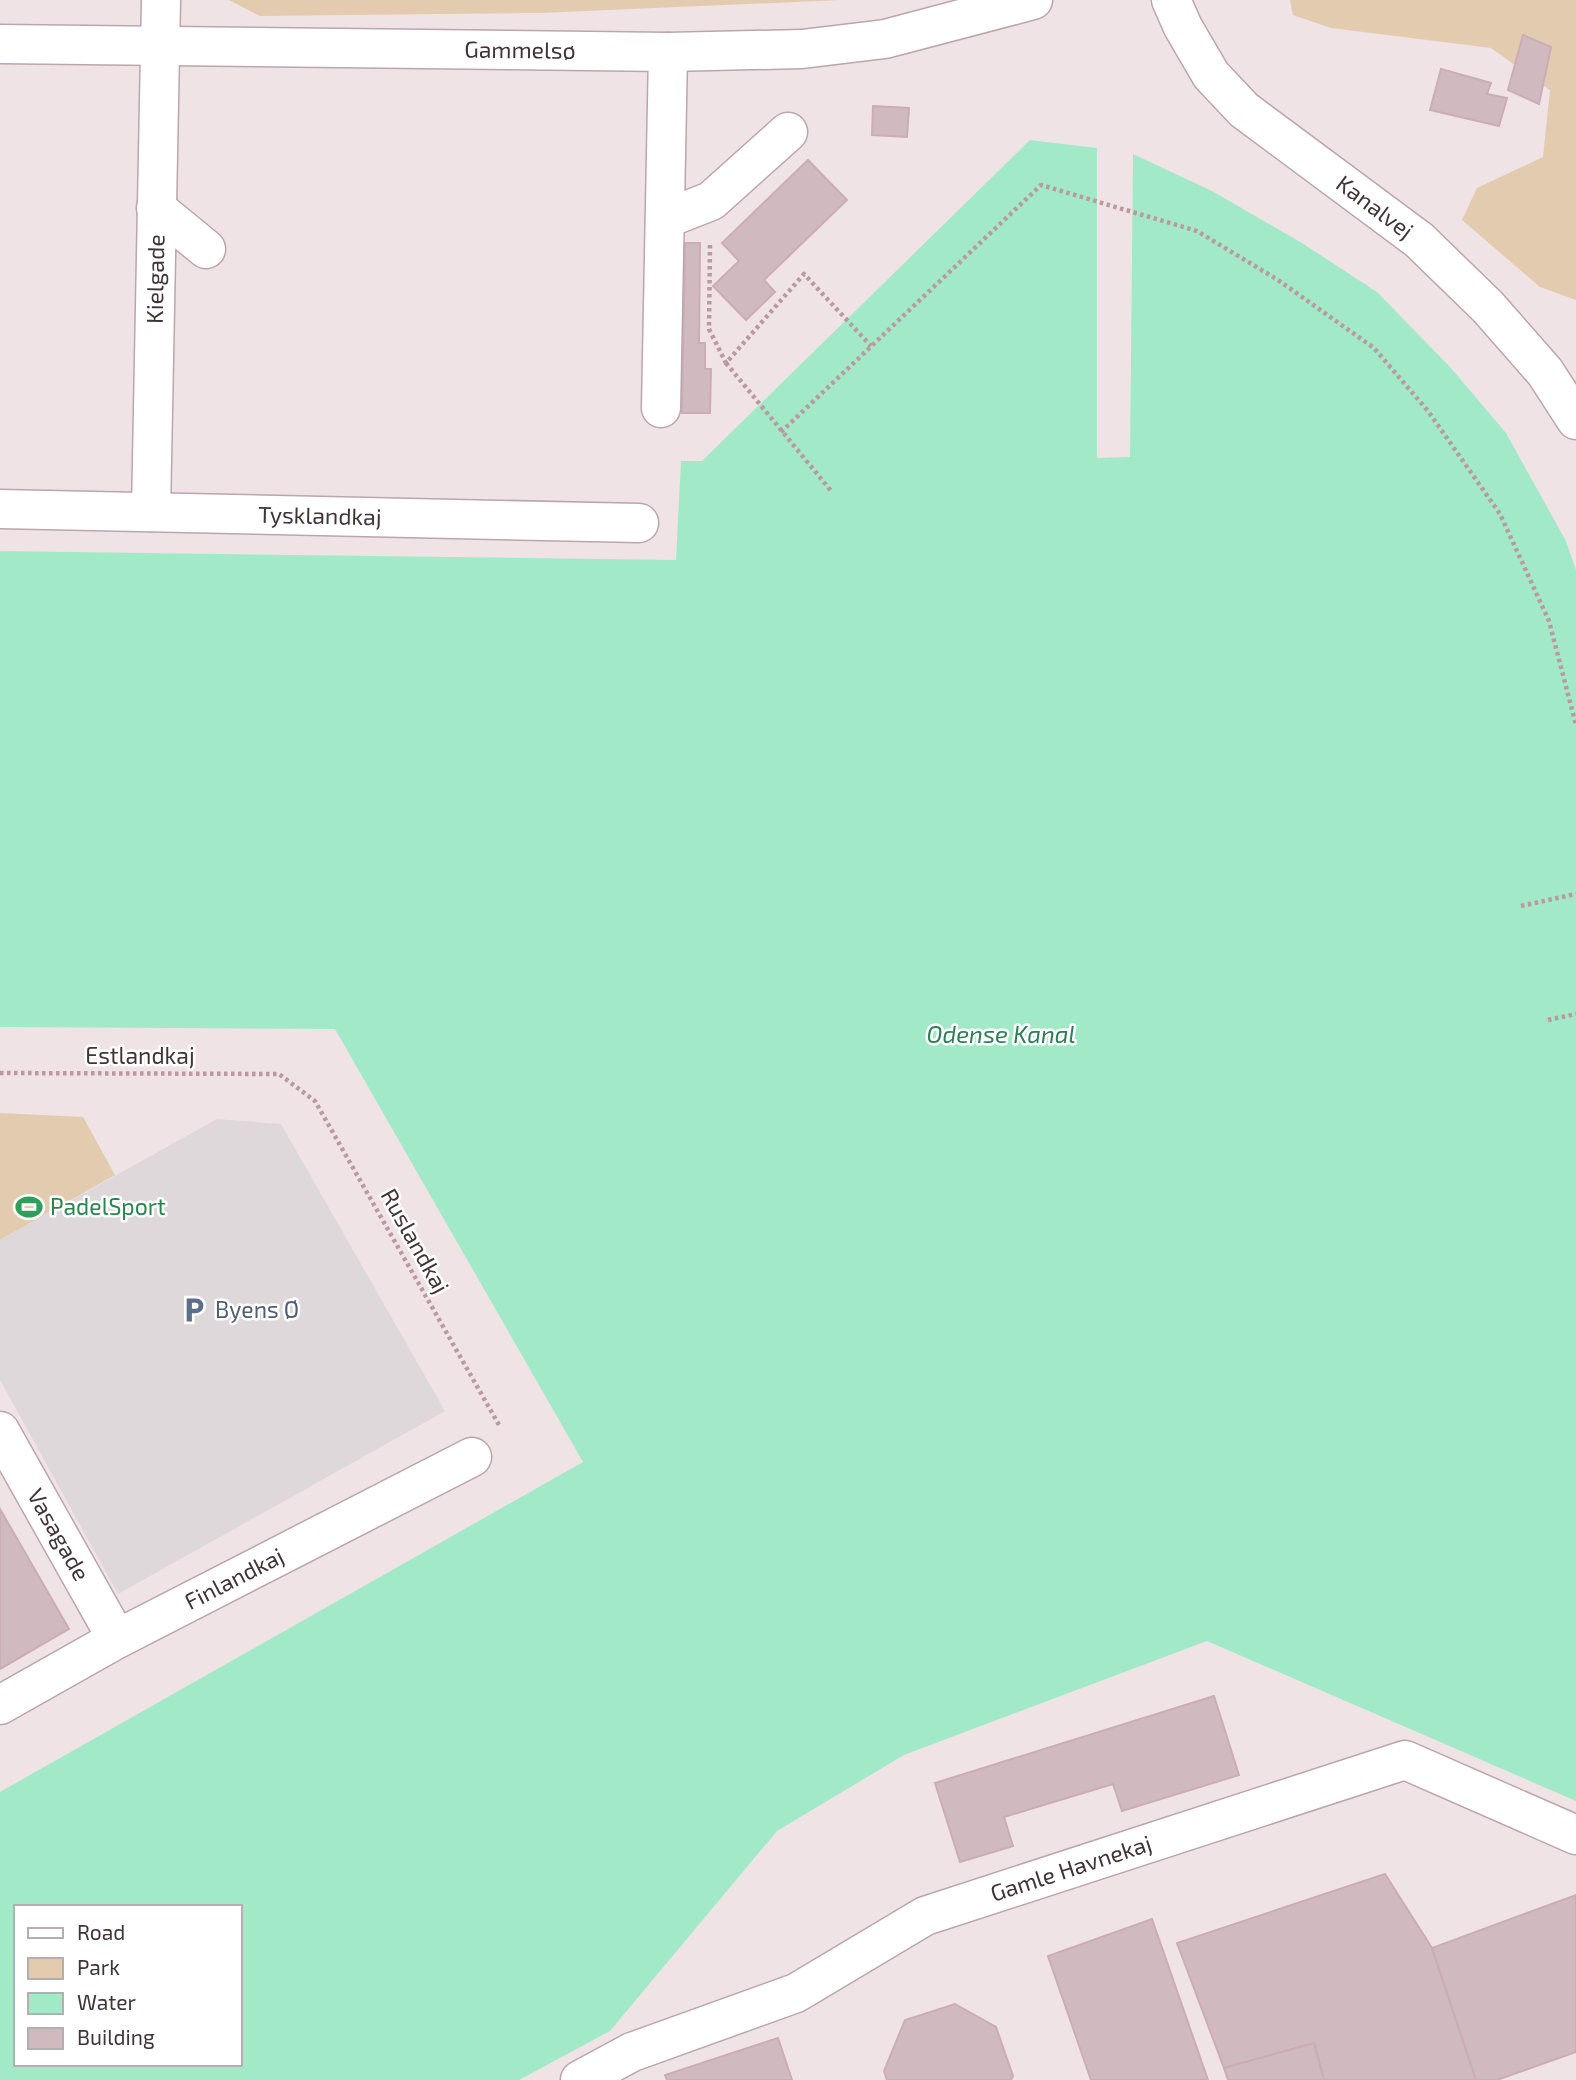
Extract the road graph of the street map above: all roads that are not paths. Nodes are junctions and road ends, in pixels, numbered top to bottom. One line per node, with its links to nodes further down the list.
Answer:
1 (161, 0): 5 (street, Kielgade)
2 (1033, 0): 6 (street, Gammelsø)
3 (1171, 0): 11 (street, Kanalvej)
4 (0, 44): 5 (street, Gammelsø)
5 (160, 46): 6 (street, Gammelsø); 8 (street, Kielgade)
6 (668, 52): 9 (street)
7 (788, 132): 9 (street)
8 (156, 208): 10 (street); 15 (street, Kielgade)
9 (665, 219): 12 (street)
10 (206, 249)
11 (1560, 368): 13 (street, Kanalvej)
12 (661, 408)
13 (1576, 420)
14 (0, 509): 15 (street, Tysklandkaj)
15 (151, 513): 16 (street, Tysklandkaj)
16 (639, 523)
17 (0, 1431): 19 (street, Vasagade)
18 (472, 1457): 19 (street, Finlandkaj)
19 (117, 1639): 20 (street, Finlandkaj)
20 (0, 1705)
21 (1576, 1835): 22 (street, Gamle Havnekaj)
22 (580, 2080)

